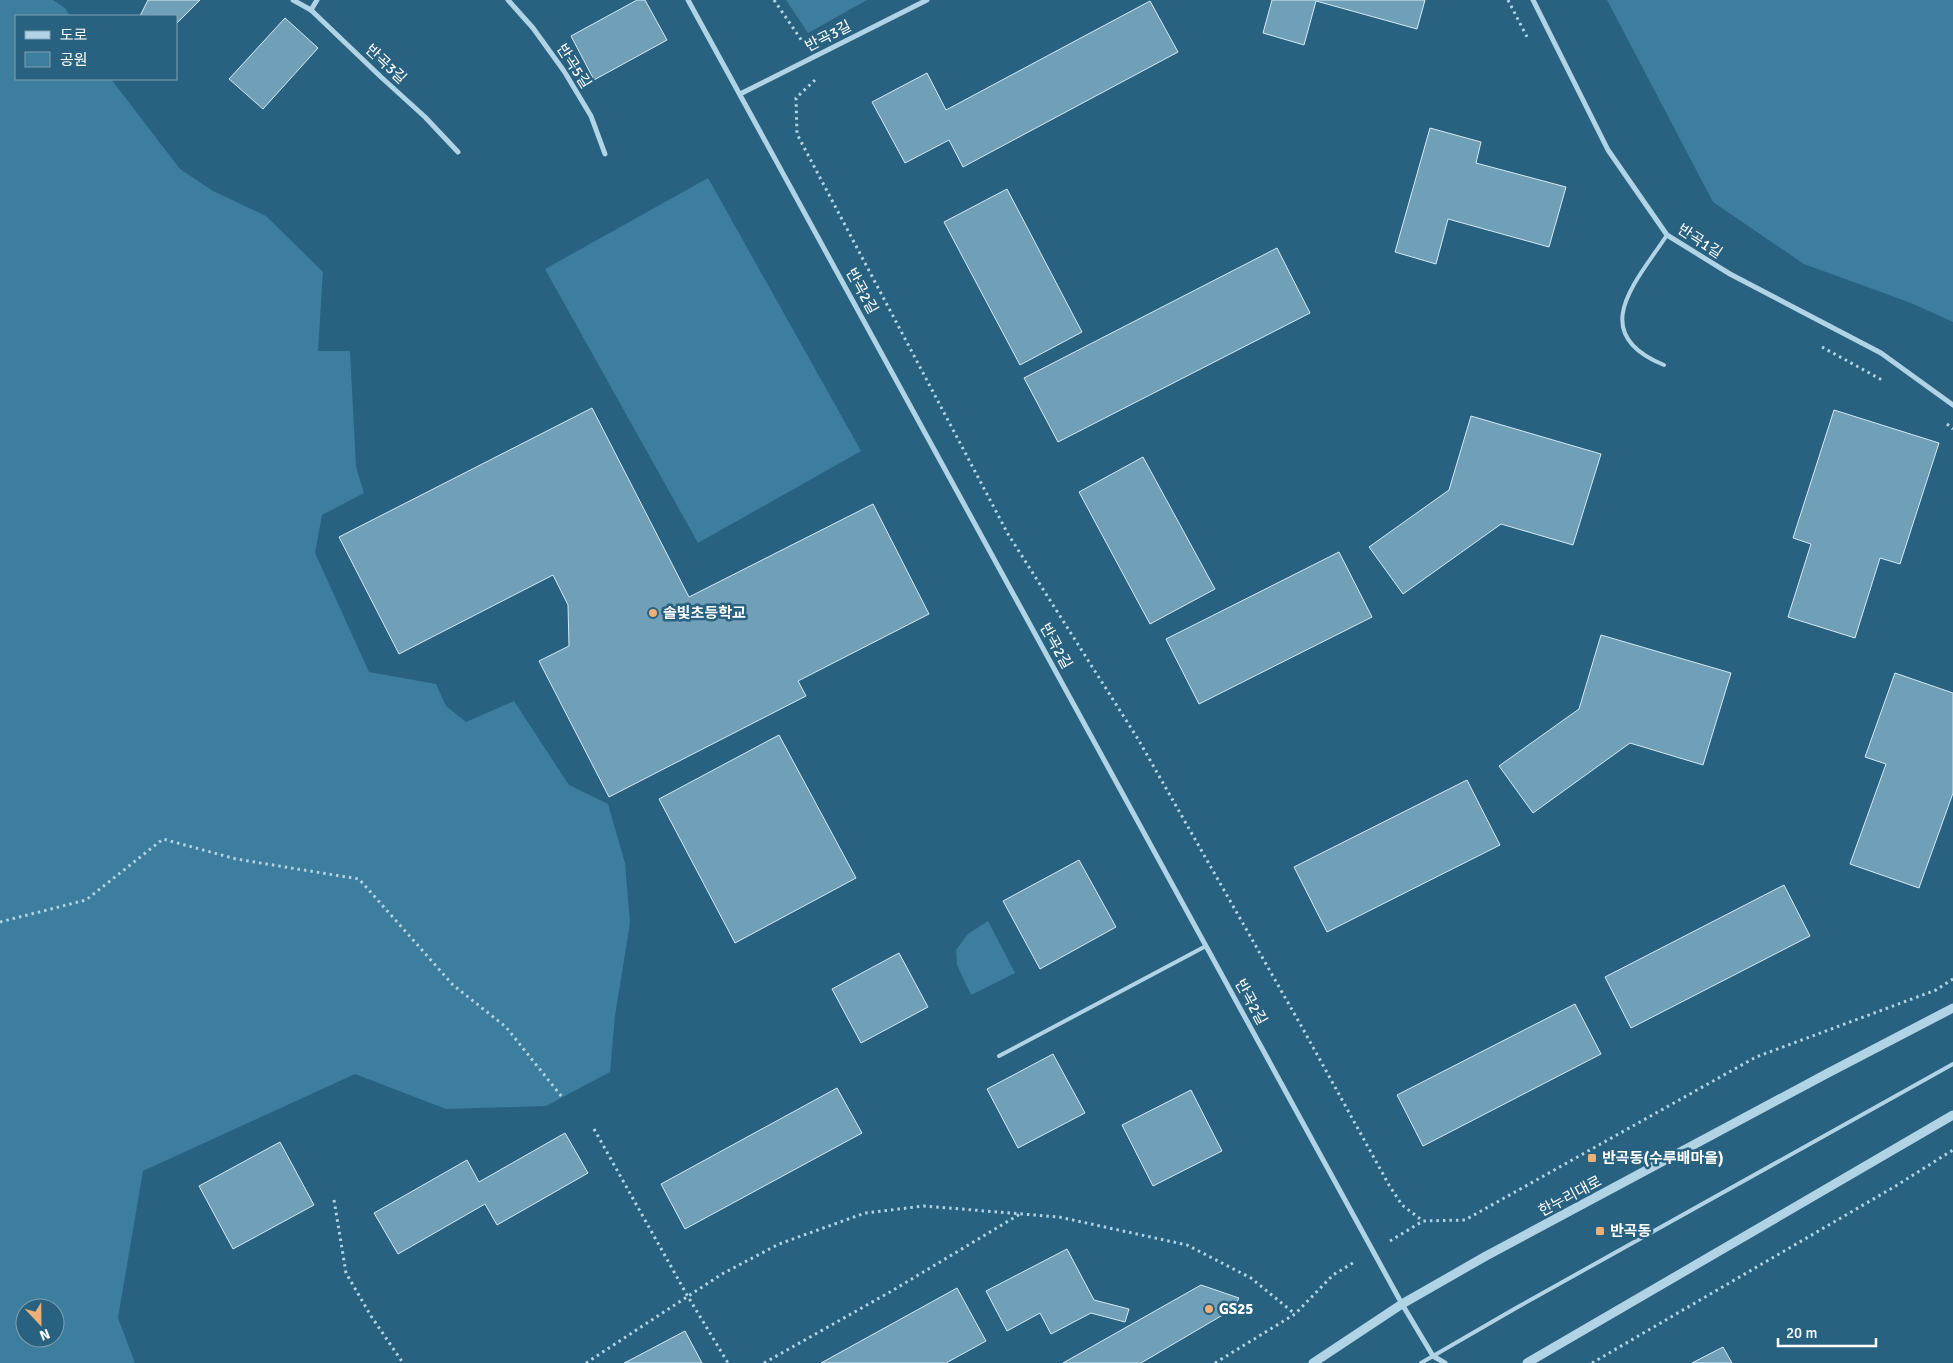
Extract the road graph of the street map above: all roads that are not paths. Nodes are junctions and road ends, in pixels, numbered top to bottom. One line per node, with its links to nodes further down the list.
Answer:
1 (293, 0): 7 (street, 반곡3길)
2 (317, 0): 7 (street)
3 (508, 0): 10 (street, 반곡5길)
4 (688, 0): 8 (street, 반곡2길)
5 (927, 0): 8 (street, 반곡3길)
6 (1533, 0): 11 (street, 반곡1길)
7 (311, 10): 9 (street, 반곡3길)
8 (740, 94): 14 (street, 반곡2길)
9 (458, 152)
10 (605, 154)
11 (1667, 235): 12 (lane); 13 (street, 반곡1길)
12 (1664, 365)
13 (1953, 404)
14 (1206, 946): 16 (lane); 19 (street, 반곡2길)
15 (1953, 1008): 19 (street, 한누리대로)
16 (998, 1056)
17 (1953, 1064): 20 (lane)
18 (1953, 1115): 24 (street)
19 (1402, 1304): 20 (street, 반곡2길); 21 (street, 한누리대로)
20 (1433, 1356): 22 (lane); 23 (street)
21 (1312, 1363)
22 (1421, 1363)
23 (1445, 1363)
24 (1527, 1363)

